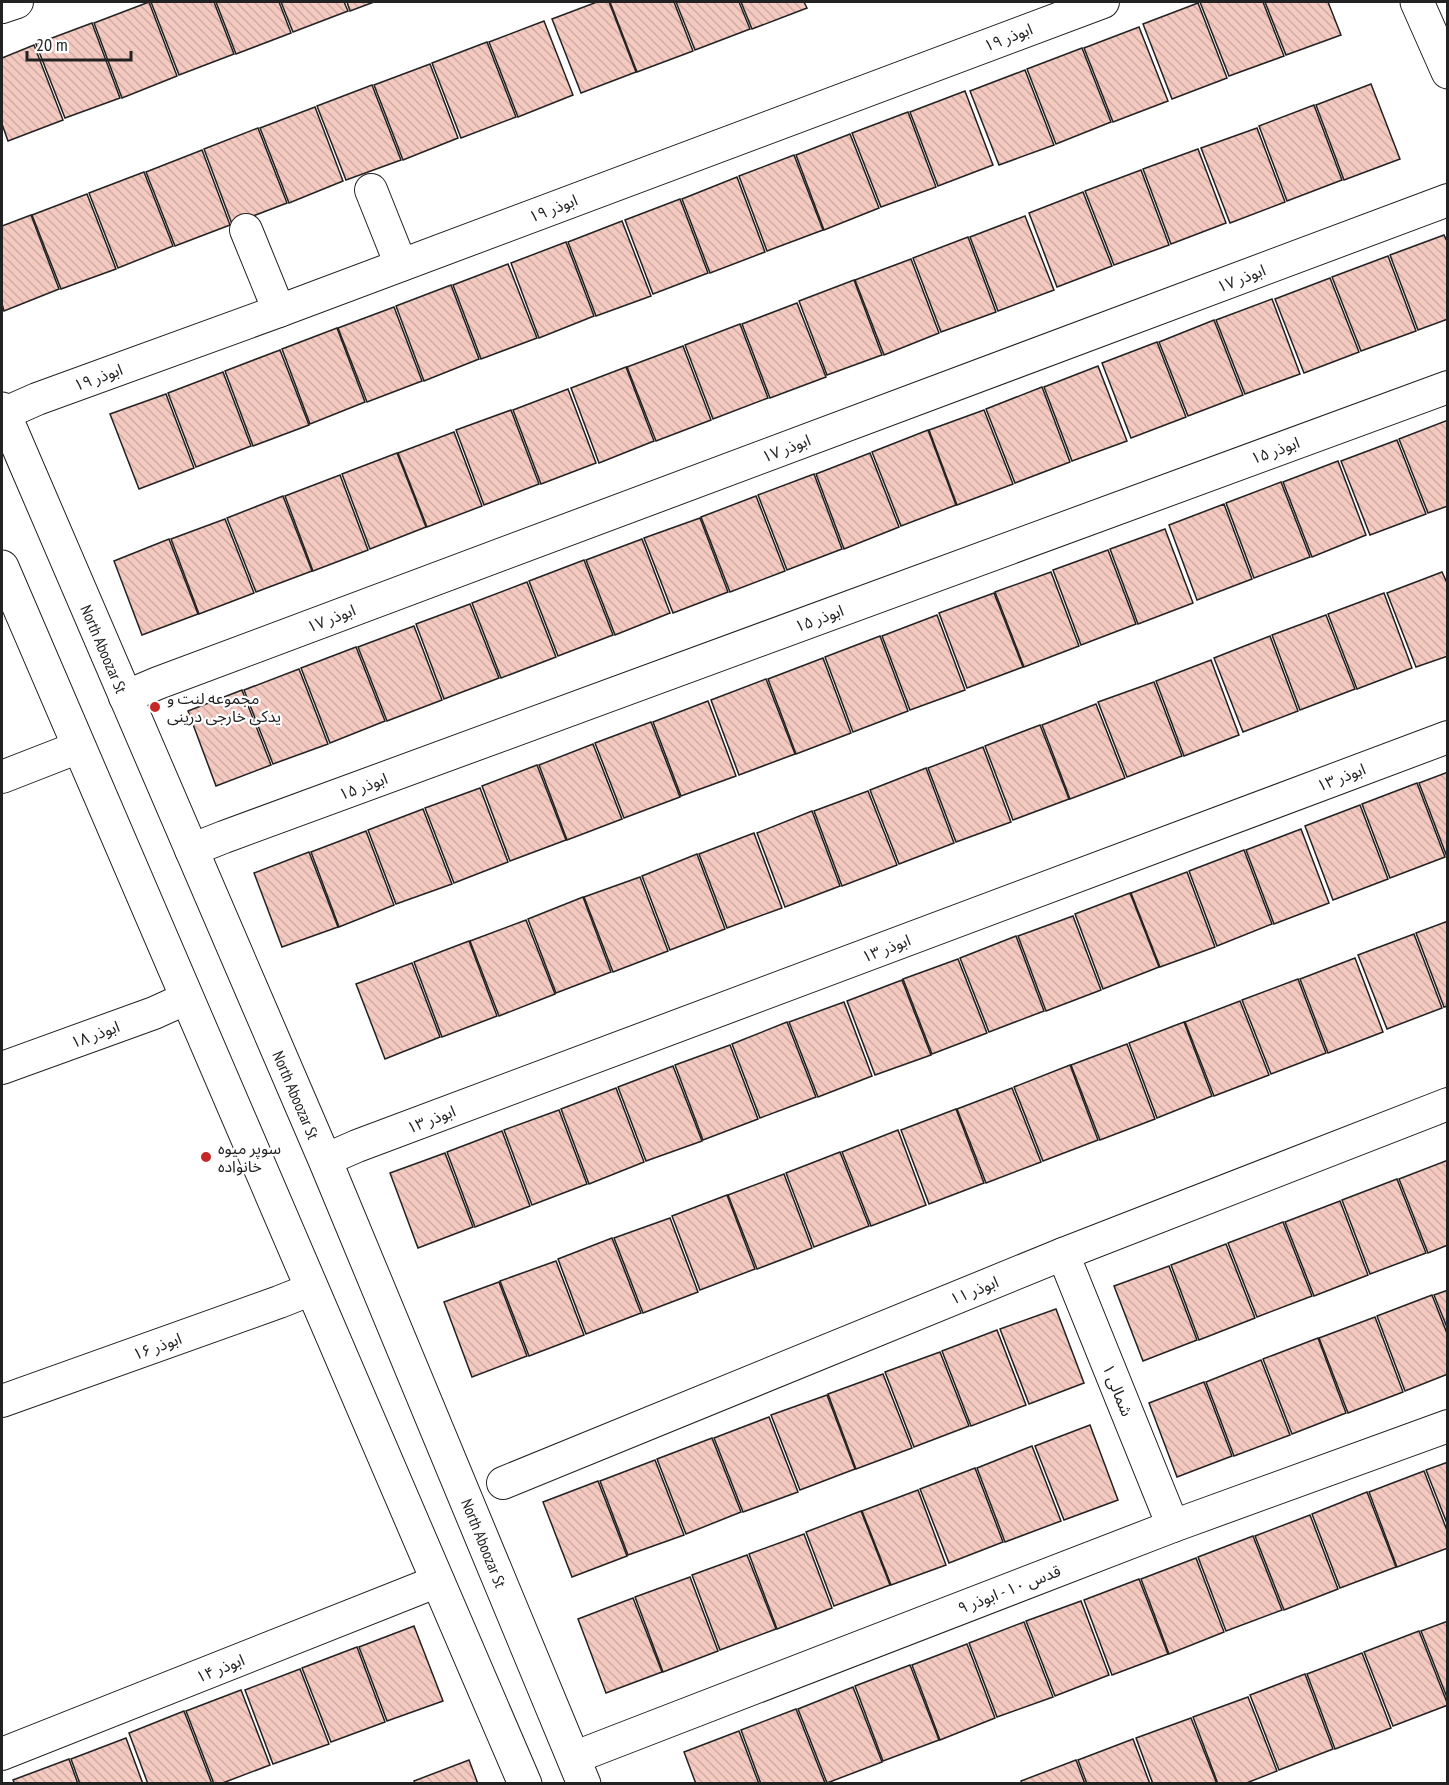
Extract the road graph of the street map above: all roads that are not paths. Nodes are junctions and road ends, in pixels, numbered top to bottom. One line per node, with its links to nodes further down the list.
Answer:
1 (17, 2): 4 (street)
2 (1103, 2): 9 (street, ابوذر ۱۹)
3 (1417, 2): 5 (main road)
4 (2, 7)
5 (1448, 72)
6 (371, 190): 9 (street)
7 (1448, 201): 14 (street, ابوذر ۱۷)
8 (246, 230): 10 (street)
9 (401, 265): 10 (street, ابوذر ۱۹)
10 (279, 310): 12 (street, ابوذر ۱۹)
11 (1448, 387): 18 (street, ابوذر ۱۵)
12 (2, 412): 14 (main road, North Aboozar St)
13 (2, 567): 16 (main road)
14 (125, 697): 18 (main road, North Aboozar St)
15 (1448, 736): 22 (street, ابوذر ۱۳)
16 (79, 747): 17 (street); 19 (main road)
17 (2, 777)
18 (191, 850): 22 (main road, North Aboozar St)
19 (187, 998): 20 (street, ابوذر ۱۸); 24 (main road)
20 (2, 1068)
21 (1448, 1104): 23 (street, ابوذر ۱۱)
22 (325, 1160): 31 (main road, North Aboozar St)
23 (1063, 1254): 27 (street, ابوذر ۱۱); 28 (street, شمالی ۱)
24 (312, 1289): 25 (street, ابوذر ۱۶); 29 (main road)
25 (2, 1401)
26 (1448, 1426): 28 (street, قدس ۱۰ - ابوذر ۹)
27 (503, 1483)
28 (1173, 1526): 31 (street, قدس ۱۰ - ابوذر ۹)
29 (438, 1581): 30 (street, ابوذر ۱۴); 32 (main road)
30 (2, 1754)
31 (578, 1771)
32 (525, 1784)

